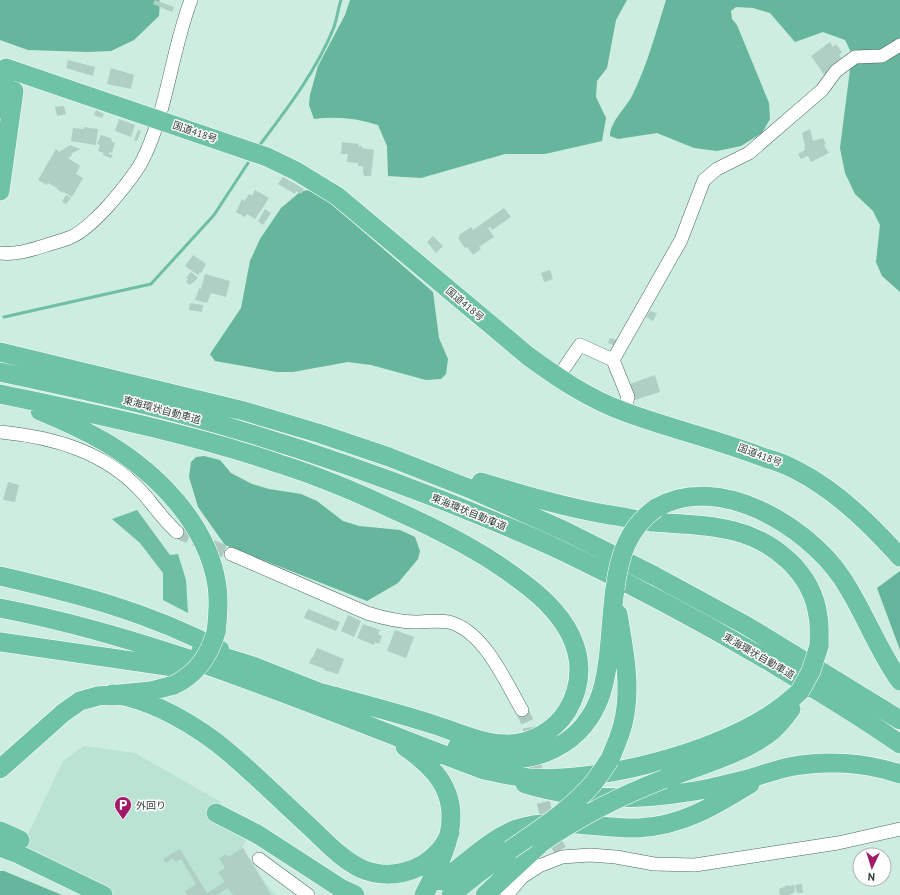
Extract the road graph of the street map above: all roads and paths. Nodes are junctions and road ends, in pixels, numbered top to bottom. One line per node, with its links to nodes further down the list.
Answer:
1 (191, 0): 5 (street)
2 (900, 45): 9 (street)
3 (8, 69): 4 (highway); 5 (highway, 国道418号); 6 (highway)
4 (0, 108)
5 (158, 119): 7 (street); 13 (highway, 国道418号)
6 (0, 191)
7 (0, 253)
8 (0, 352): 15 (highway, 東海環状自動車道)
9 (613, 360): 10 (street); 13 (street)
10 (565, 367)
11 (0, 372): 32 (highway, 東海環状自動車道)
12 (0, 394): 27 (highway); 28 (highway, bridge)
13 (624, 412): 18 (highway, 国道418号)
14 (0, 432): 16 (street)
15 (321, 434): 26 (highway, bridge); 30 (highway, 東海環状自動車道)
16 (177, 532)
17 (231, 554): 29 (street)
18 (900, 557)
19 (0, 576): 24 (highway)
20 (615, 589): 25 (highway, bridge); 27 (highway); 44 (highway, bridge)
21 (0, 599): 24 (highway)
22 (0, 608): 24 (highway)
23 (0, 642): 24 (highway)
24 (247, 672): 27 (highway); 31 (highway)
25 (900, 681)
26 (800, 691): 34 (highway); 49 (highway, bridge)
27 (322, 693)
28 (112, 694): 33 (highway); 40 (highway)
29 (522, 710)
30 (900, 720)
31 (368, 724): 34 (highway); 40 (highway)
32 (898, 743)
33 (0, 769)
34 (484, 770): 35 (highway)
35 (776, 770): 36 (highway); 44 (highway)
36 (900, 774)
37 (216, 813): 47 (highway)
38 (900, 829): 50 (street)
39 (0, 830): 41 (highway)
40 (450, 833): 48 (highway)
41 (20, 840)
42 (0, 847): 45 (highway)
43 (259, 859): 46 (street)
44 (446, 888)
45 (103, 895)
46 (308, 895)
47 (355, 895)
48 (424, 895)
49 (485, 895)
50 (506, 895)

